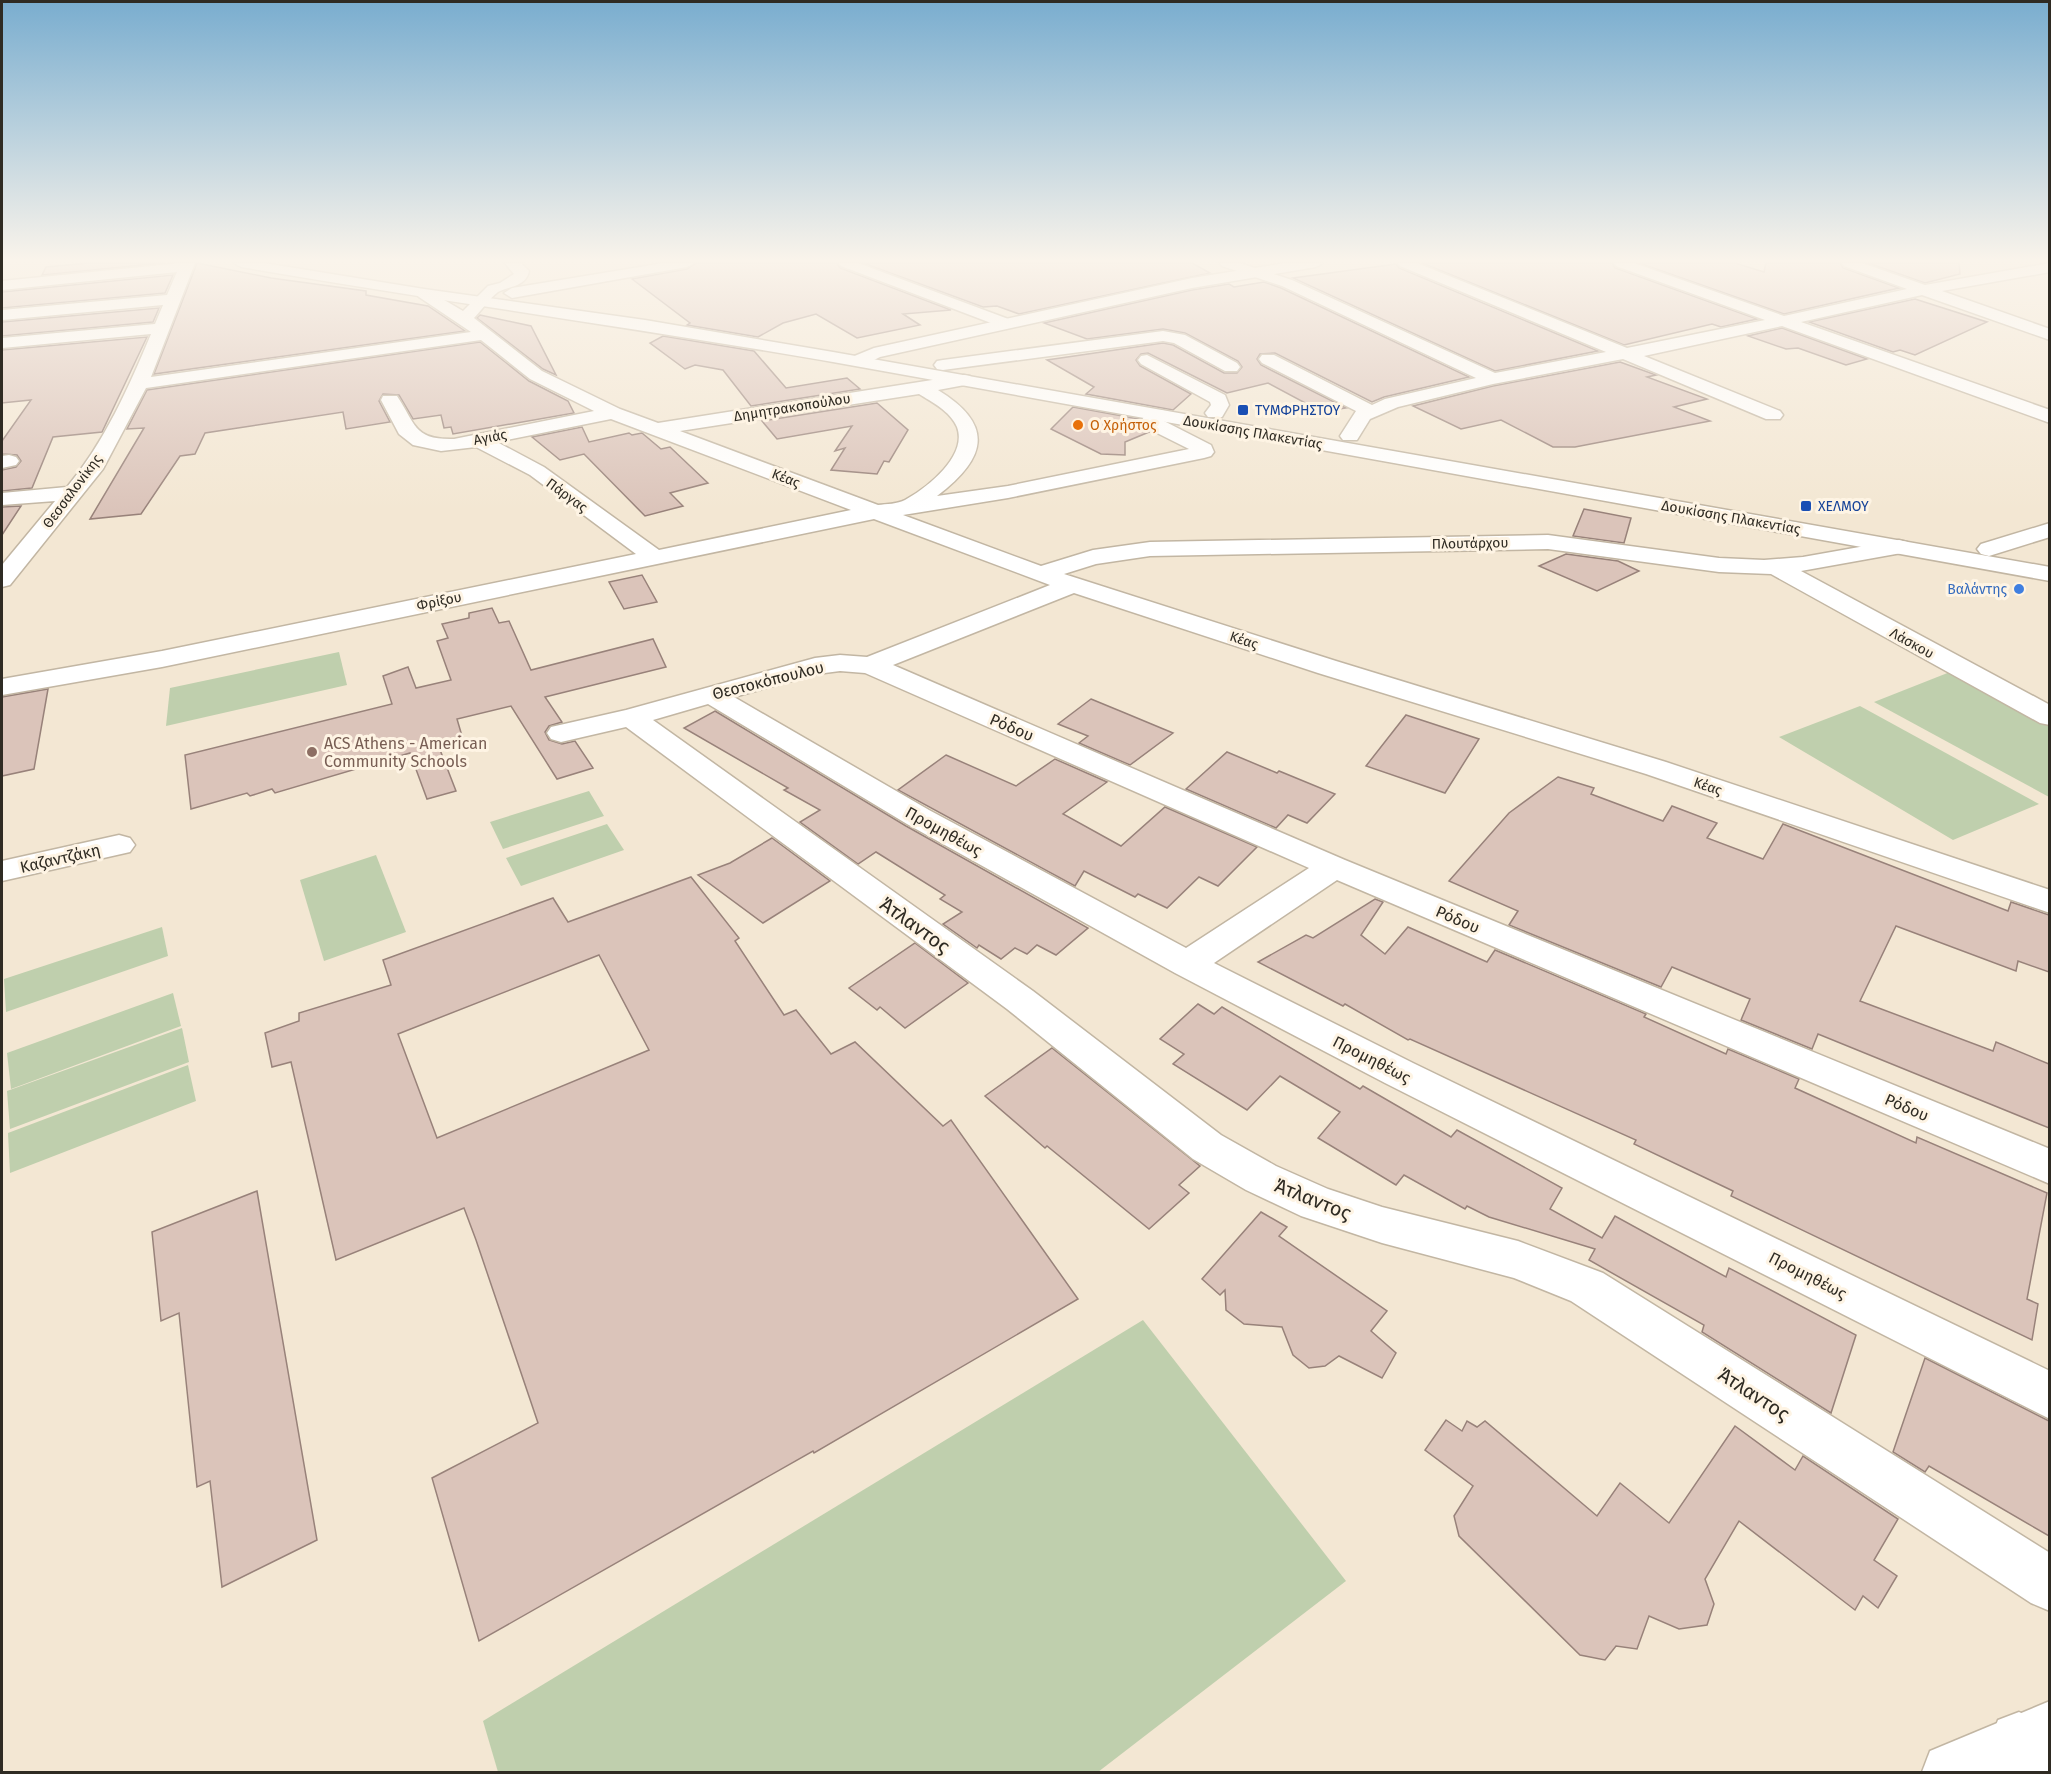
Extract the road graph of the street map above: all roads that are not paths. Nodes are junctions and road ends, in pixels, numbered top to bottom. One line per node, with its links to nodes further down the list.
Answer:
1 (155, 346): 21 (street, Θεσσαλονίκης)
2 (429, 346): 21 (street)
3 (497, 346): 26 (street, Κέας)
4 (789, 346): 14 (street, Δουκίσσης Πλακεντίας)
5 (805, 346): 14 (street, Δουκίσσης Πλακεντίας)
6 (912, 346): 14 (street)
7 (1089, 346): 17 (street)
8 (1192, 346): 18 (street)
9 (1422, 346): 19 (street)
10 (1604, 346): 13 (street)
11 (1662, 346): 13 (street)
12 (1852, 346): 29 (street)
13 (1624, 354): 19 (street); 27 (street)
14 (866, 357): 17 (street, Δουκίσσης Πλακεντίας); 20 (street, Δουκίσσης Πλακεντίας)
15 (1268, 359): 24 (street)
16 (1147, 360): 25 (street)
17 (943, 365): 25 (street, Δουκίσσης Πλακεντίας)
18 (1231, 367)
19 (1493, 379): 24 (street)
20 (964, 380): 22 (street, Δημητρακοπούλου); 28 (street, Δουκίσσης Πλακεντίας)
21 (139, 384): 33 (street, Θεσσαλονίκης)
22 (921, 387): 30 (street, Δημητρακοπούλου); 35 (street)
23 (390, 400): 32 (street, Αγιάς)
24 (1370, 411): 31 (street)
25 (1215, 412): 31 (street, Δουκίσσης Πλακεντίας)
26 (613, 413): 30 (street, Κέας); 32 (street, Αγιάς)
27 (1773, 414)
28 (1162, 416): 35 (street, Φρίξου); 38 (street, Δουκίσσης Πλακεντίας)
29 (2049, 417)
30 (656, 429): 36 (street, Κέας)
31 (1350, 436): 39 (street, Δουκίσσης Πλακεντίας)
32 (478, 440): 40 (street, Πάργας)
33 (74, 493): 34 (street); 43 (street, Θεσσαλονίκης)
34 (2, 500)
35 (910, 506): 36 (street, Φρίξου)
36 (876, 512): 40 (street, Φρίξου); 44 (street, Κέας)
37 (2049, 530): 39 (street)
38 (1899, 547): 42 (street, Πλουτάρχου); 45 (street, Δουκίσσης Πλακεντίας)
39 (1989, 549): 41 (street, Δουκίσσης Πλακεντίας)
40 (653, 556): 48 (street, Φρίξου)
41 (2049, 559)
42 (1776, 567): 44 (street, Πλουτάρχου); 51 (street, Λάσκου)
43 (5, 572)
44 (1040, 574): 46 (street, Κέας)
45 (2049, 574)
46 (1072, 585): 47 (street, Θεοτοκόπουλου); 56 (street, Κέας)
47 (870, 666): 49 (street, Θεοτοκόπουλου); 54 (street, Ρόδου)
48 (2, 687)
49 (710, 694): 50 (street, Θεοτοκόπουλου); 57 (street, Προμηθέως)
50 (631, 717): 52 (street, Θεοτοκόπουλου); 60 (street, Άτλαντος)
51 (2049, 717)
52 (561, 733)
53 (119, 845): 55 (street, Καζαντζάκη)
54 (1334, 867): 57 (street); 58 (street, Ρόδου)
55 (2, 871)
56 (2049, 903)
57 (1187, 964): 59 (street, Προμηθέως)
58 (2049, 1167)
59 (2049, 1396)
60 (2049, 1584)
61 (2037, 1748): 62 (street)
62 (1951, 1773)

